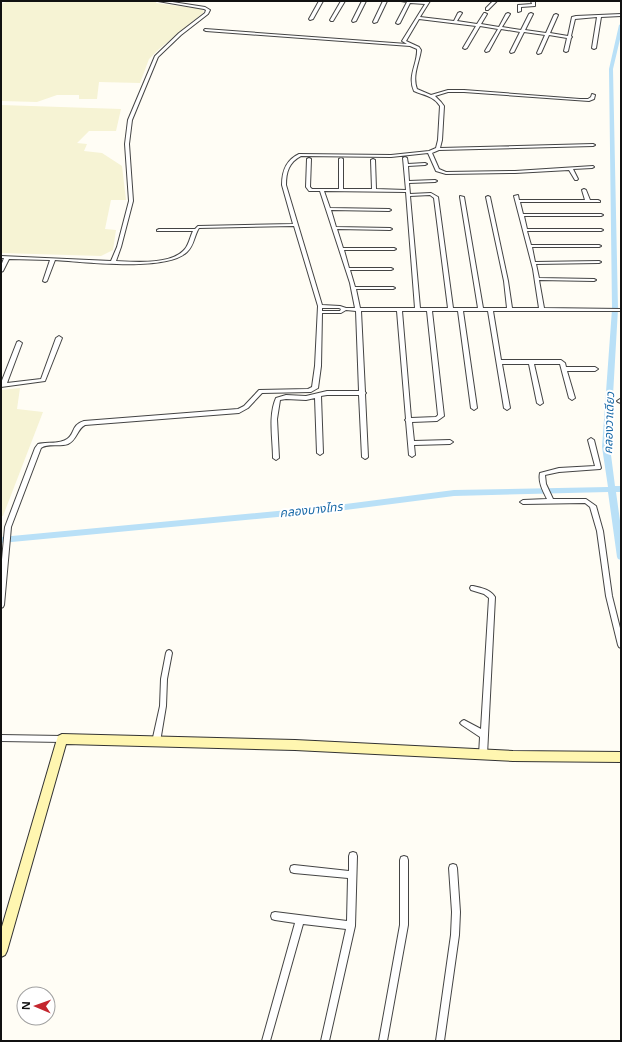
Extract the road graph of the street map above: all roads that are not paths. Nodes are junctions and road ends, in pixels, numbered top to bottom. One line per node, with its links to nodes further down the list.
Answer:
1 (160, 1): 83 (street)
2 (321, 1): 21 (street)
3 (343, 1): 22 (street)
4 (364, 1): 23 (street)
5 (385, 1): 24 (street)
6 (403, 1): 9 (street)
7 (495, 1): 11 (street)
8 (533, 1): 12 (street)
9 (410, 2): 10 (street); 26 (street)
10 (427, 3): 20 (street)
11 (487, 9)
12 (520, 11)
13 (460, 13): 25 (street)
14 (486, 14): 27 (street)
15 (508, 14): 28 (street)
16 (531, 14): 30 (street)
17 (556, 15): 31 (street)
18 (621, 15): 19 (street)
19 (599, 16): 32 (street); 35 (street)
20 (417, 18): 25 (street); 33 (street)
21 (311, 19)
22 (332, 20)
23 (354, 21)
24 (375, 22)
25 (455, 22): 27 (street)
26 (398, 23)
27 (478, 25): 28 (street); 34 (street)
28 (500, 28): 30 (street); 36 (street)
29 (206, 30): 33 (street)
30 (522, 31): 31 (street); 37 (street)
31 (547, 34): 32 (street); 39 (street)
32 (570, 37): 38 (street)
33 (411, 45): 41 (street)
34 (465, 48)
35 (594, 48)
36 (487, 51)
37 (512, 52)
38 (566, 52)
39 (539, 53)
40 (593, 95): 41 (street)
41 (432, 96): 43 (street)
42 (593, 145): 43 (street)
43 (438, 148): 44 (street)
44 (430, 152): 52 (street); 69 (street)
45 (405, 158): 49 (street)
46 (309, 159): 57 (street)
47 (341, 159): 58 (street)
48 (373, 160): 59 (street)
49 (406, 164): 50 (street); 55 (street)
50 (425, 164)
51 (592, 167): 52 (street)
52 (571, 169): 53 (street)
53 (576, 179)
54 (435, 181): 55 (street)
55 (407, 182): 60 (street)
56 (584, 190): 64 (street)
57 (322, 191): 58 (street); 65 (street)
58 (341, 191): 59 (street)
59 (374, 191): 60 (street)
60 (408, 193): 97 (street); 102 (street)
61 (462, 197): 98 (street)
62 (488, 197): 100 (street)
63 (598, 200): 64 (street)
64 (588, 201): 67 (street)
65 (328, 209): 66 (street); 70 (street)
66 (389, 210)
67 (521, 215): 68 (street); 74 (street)
68 (602, 215)
69 (295, 225): 73 (street); 94 (street)
70 (334, 228): 71 (street); 78 (street)
71 (390, 229)
72 (159, 230): 73 (street)
73 (196, 230): 83 (street)
74 (525, 230): 75 (street); 76 (street)
75 (601, 230)
76 (529, 246): 77 (street); 84 (street)
77 (599, 246)
78 (341, 248): 79 (street); 86 (street)
79 (394, 249)
80 (1, 257): 81 (street)
81 (7, 257): 82 (street); 88 (street)
82 (53, 259): 83 (street); 91 (street)
83 (113, 262)
84 (533, 262): 85 (street); 89 (street)
85 (599, 262)
86 (347, 269): 87 (street); 92 (street)
87 (391, 269)
88 (1, 271)
89 (537, 279): 90 (street); 104 (street)
90 (594, 280)
91 (45, 281)
92 (353, 288): 93 (street); 95 (street)
93 (393, 288)
94 (320, 309): 95 (street); 130 (street)
95 (358, 309): 96 (street); 113 (street)
96 (399, 309): 97 (street); 119 (street)
97 (418, 309): 101 (street)
98 (481, 309): 99 (street); 103 (street)
99 (490, 309): 100 (street); 108 (street)
100 (510, 309): 104 (street)
101 (429, 310): 102 (street); 119 (street)
102 (451, 310): 103 (street)
103 (460, 310): 117 (street)
104 (542, 310): 105 (street)
105 (621, 310)
106 (59, 338): 112 (street)
107 (19, 343): 112 (street)
108 (499, 362): 109 (street); 118 (street)
109 (531, 362): 110 (street); 116 (street)
110 (565, 369): 111 (street); 115 (street)
111 (595, 369)
112 (2, 385)
113 (363, 393): 114 (street); 125 (street)
114 (318, 395): 123 (street); 126 (street)
115 (572, 398)
116 (540, 403)
117 (474, 408)
118 (507, 408)
119 (408, 420): 122 (street)
120 (591, 440): 127 (street)
121 (450, 442): 122 (street)
122 (411, 443): 124 (street)
123 (320, 453)
124 (412, 455)
125 (365, 457)
126 (276, 458)
127 (550, 499): 128 (street); 131 (street)
128 (523, 502)
129 (473, 588): 134 (street)
130 (1, 605)
131 (621, 645)
132 (169, 653): 137 (street)
133 (464, 723): 134 (street)
134 (484, 735): 138 (street)
135 (1, 738): 136 (street)
136 (62, 739): 137 (street); 148 (street)
137 (156, 742): 138 (street)
138 (483, 755): 139 (street)
139 (621, 757)
140 (353, 856): 144 (street)
141 (404, 860): 151 (street)
142 (453, 868): 152 (street)
143 (294, 869): 144 (street)
144 (352, 875): 147 (street)
145 (275, 916): 146 (street)
146 (300, 920): 147 (street); 149 (street)
147 (351, 926): 150 (street)
148 (1, 951)
149 (266, 1041)
150 (325, 1041)
151 (383, 1041)
152 (440, 1041)

